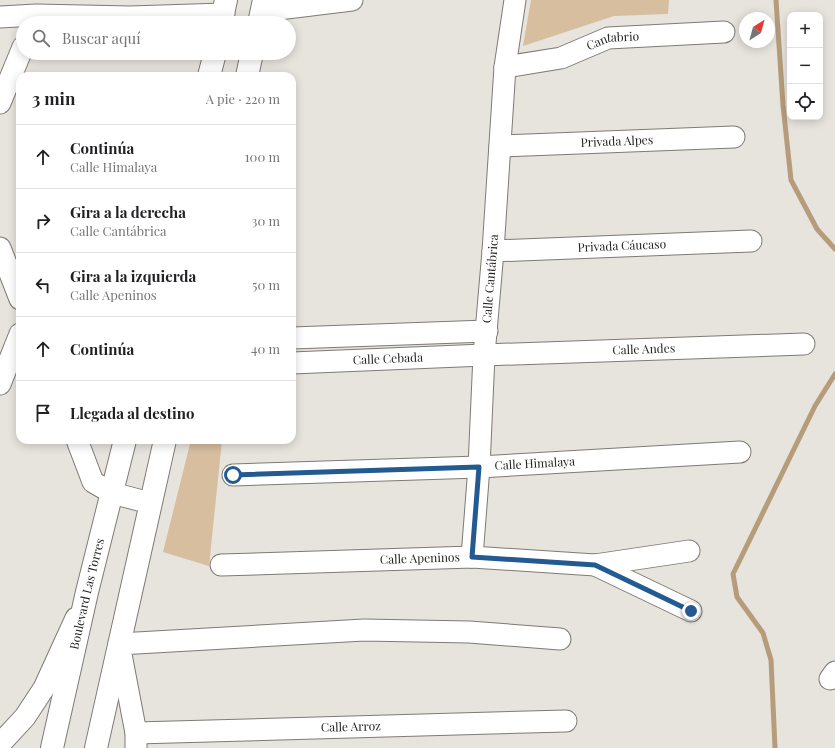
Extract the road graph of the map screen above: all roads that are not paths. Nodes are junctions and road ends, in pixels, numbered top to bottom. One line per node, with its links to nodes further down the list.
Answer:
1 (352, 0): 3 (street)
2 (514, 0): 13 (street, Calle Cantábrica)
3 (262, 11)
4 (224, 12): 7 (street)
5 (37, 13): 6 (street); 8 (street)
6 (107, 16)
7 (149, 16)
8 (0, 17)
9 (724, 32): 13 (street, Cantabrio)
10 (18, 60): 16 (street)
11 (212, 60): 14 (main road)
12 (250, 60): 15 (main road)
13 (505, 67): 18 (street, Calle Cantábrica)
14 (210, 72)
15 (248, 72)
16 (0, 103)
17 (734, 137): 18 (street, Privada Alpes)
18 (500, 146): 21 (street, Calle Cantábrica)
19 (751, 241): 21 (street, Privada Cáucaso)
20 (0, 248): 22 (street)
21 (493, 251): 23 (street, Calle Cantábrica)
22 (16, 289)
23 (486, 331): 24 (street); 27 (street, Calle Cantábrica)
24 (296, 338)
25 (16, 344): 29 (street)
26 (804, 344): 27 (street, Calle Andes)
27 (484, 355): 28 (street, Calle Cebada); 34 (street, Calle Cantábrica)
28 (296, 364)
29 (0, 384)
30 (79, 444): 36 (street)
31 (123, 444): 36 (main road, Boulevard Las Torres)
32 (164, 444): 37 (main road)
33 (740, 452): 34 (street, Calle Himalaya)
34 (479, 467): 35 (street, Calle Himalaya); 39 (street, Calle Cantábrica)
35 (233, 475)
36 (112, 493): 37 (street); 42 (main road, Boulevard Las Torres)
37 (150, 503): 45 (main road)
38 (689, 551): 40 (street, Calle Apeninos)
39 (472, 557): 40 (street, Calle Apeninos); 41 (street, Calle Apeninos)
40 (595, 565): 43 (street)
41 (221, 566)
42 (87, 592): 48 (street); 49 (main road, Boulevard Las Torres)
43 (691, 611)
44 (560, 638): 45 (street)
45 (119, 644): 47 (street); 50 (main road)
46 (566, 721): 47 (street, Calle Arroz)
47 (136, 741)
48 (0, 744)
49 (52, 748)
50 (96, 748)

